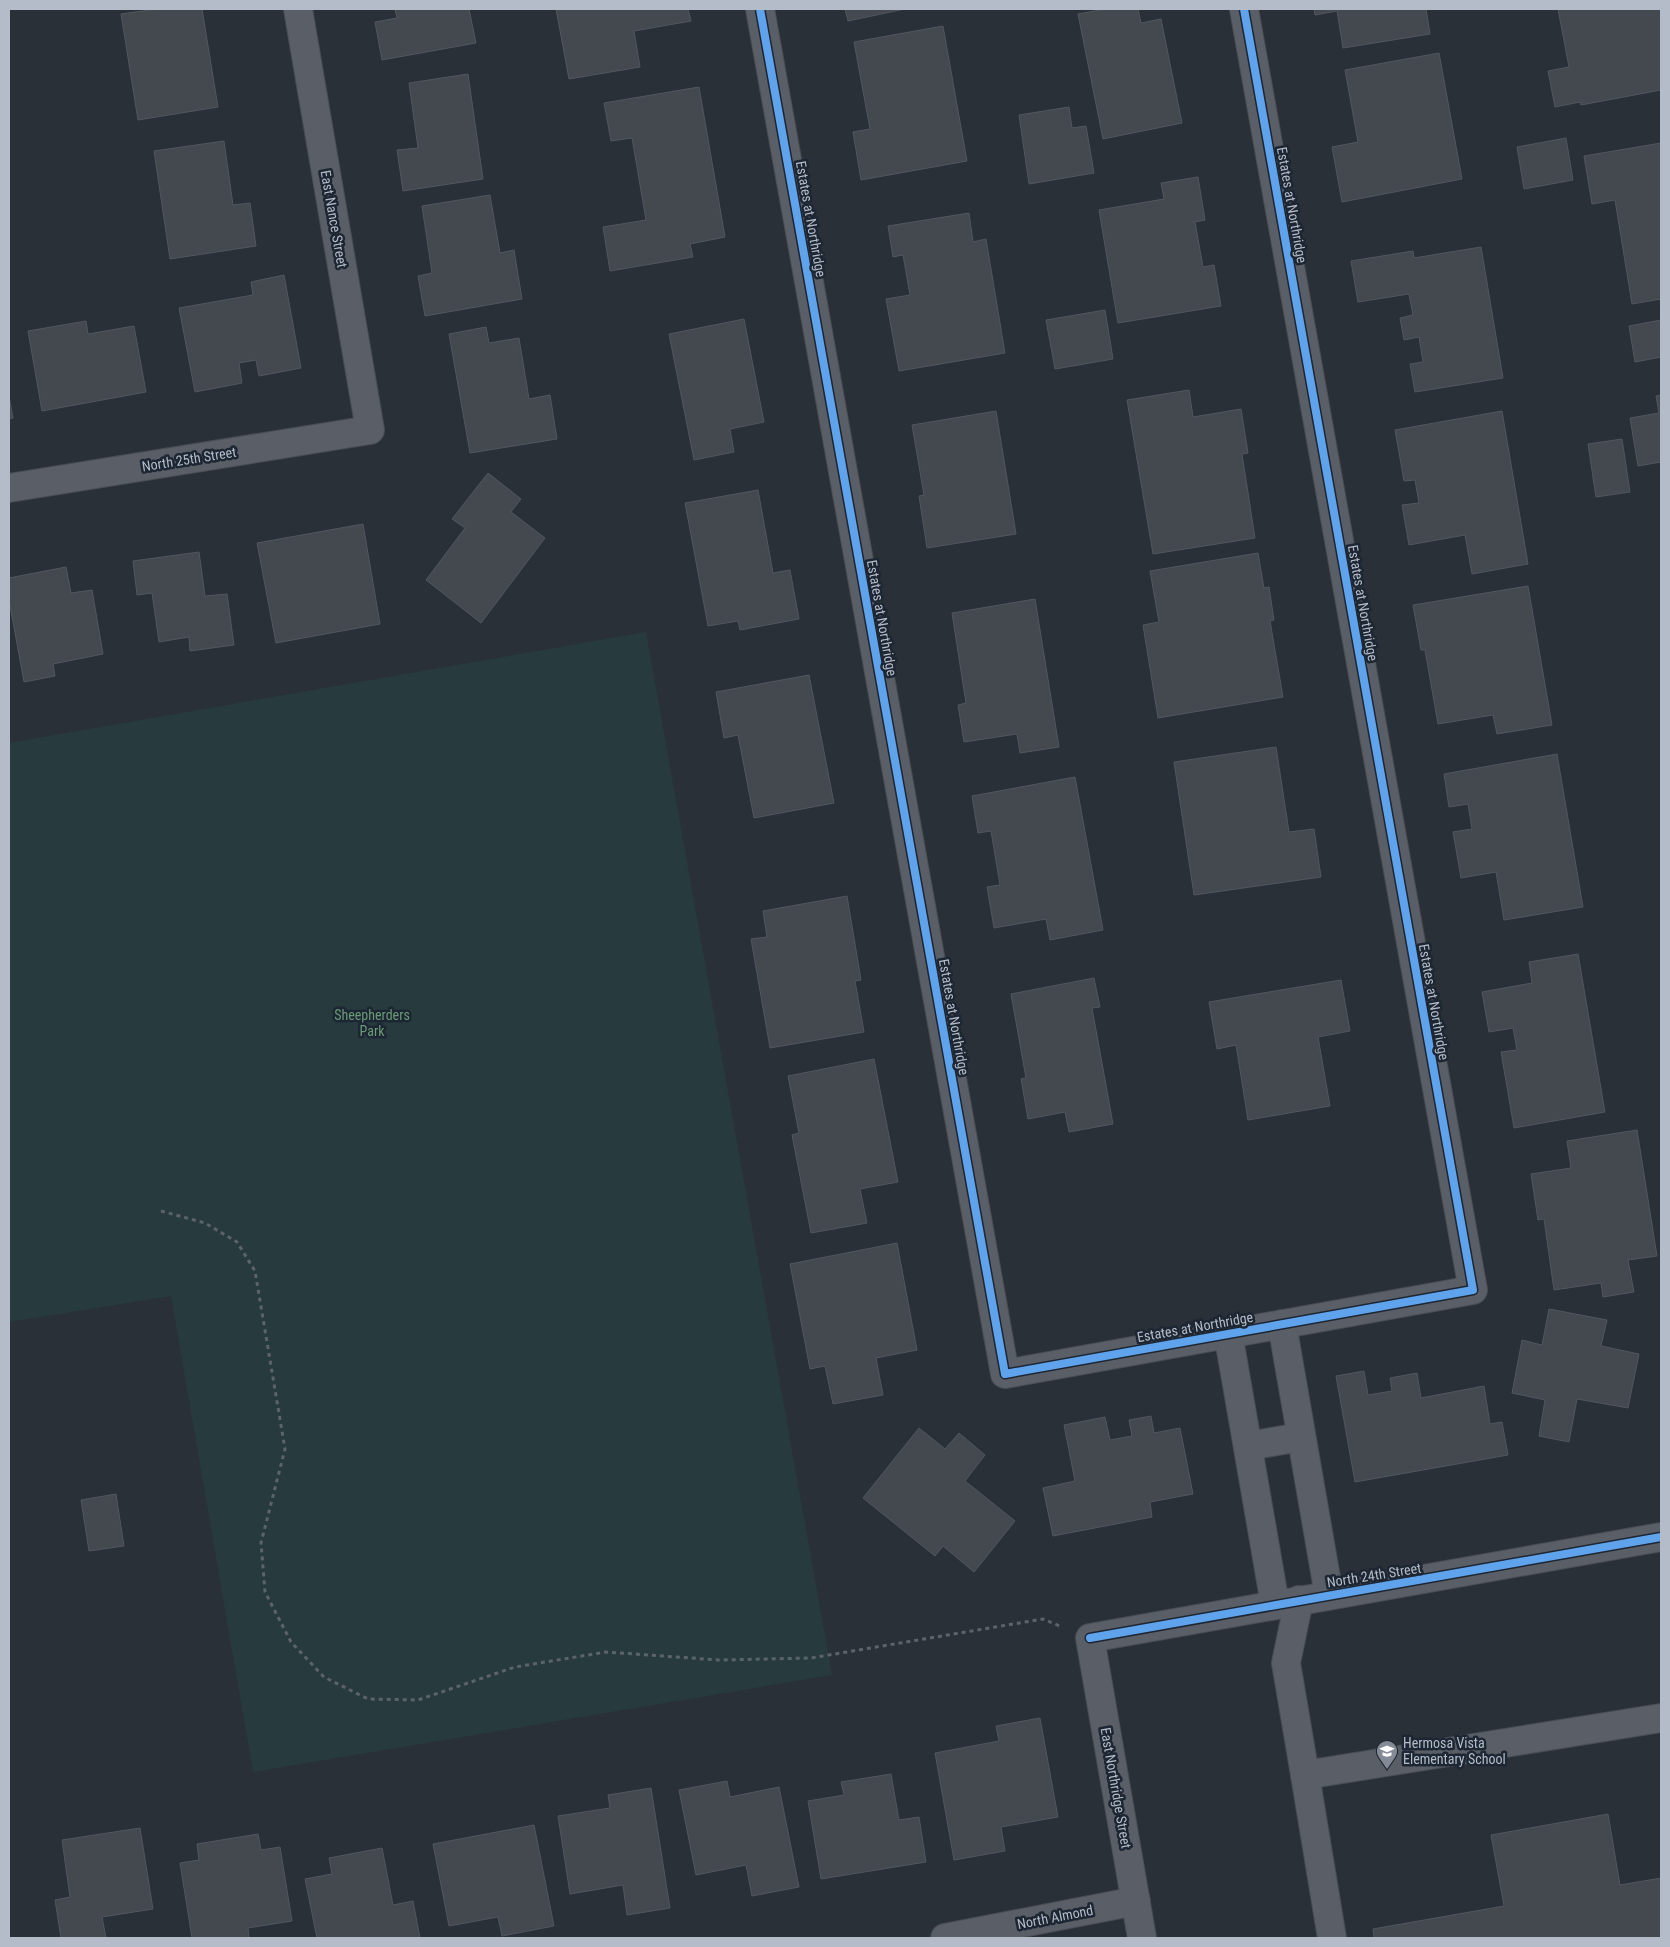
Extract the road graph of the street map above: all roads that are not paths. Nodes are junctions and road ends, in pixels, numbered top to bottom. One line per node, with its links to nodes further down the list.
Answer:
1 (298, 9): 4 (street, East Nance Street)
2 (760, 9): 7 (street, Estates at Northridge)
3 (1244, 9): 6 (street, Estates at Northridge)
4 (370, 430): 5 (street, North 25th Street)
5 (9, 488)
6 (1282, 1324): 7 (street, Estates at Northridge); 8 (street)
7 (1228, 1333): 9 (street, Estates at Northridge)
8 (1301, 1437): 9 (street); 11 (street)
9 (1248, 1446): 12 (street, Estates at Northridge)
10 (1661, 1537): 11 (street, North 24th Street)
11 (1329, 1595): 12 (street, North 24th Street)
12 (1287, 1602): 13 (street, North 24th Street); 15 (street)
13 (1090, 1638): 16 (street, East Northridge Street)
14 (1661, 1718): 15 (street)
15 (1305, 1775): 19 (street)
16 (1136, 1901): 17 (street, North Almond); 18 (street, East Northridge Street)
17 (945, 1938)
18 (1142, 1938)
19 (1332, 1938)

